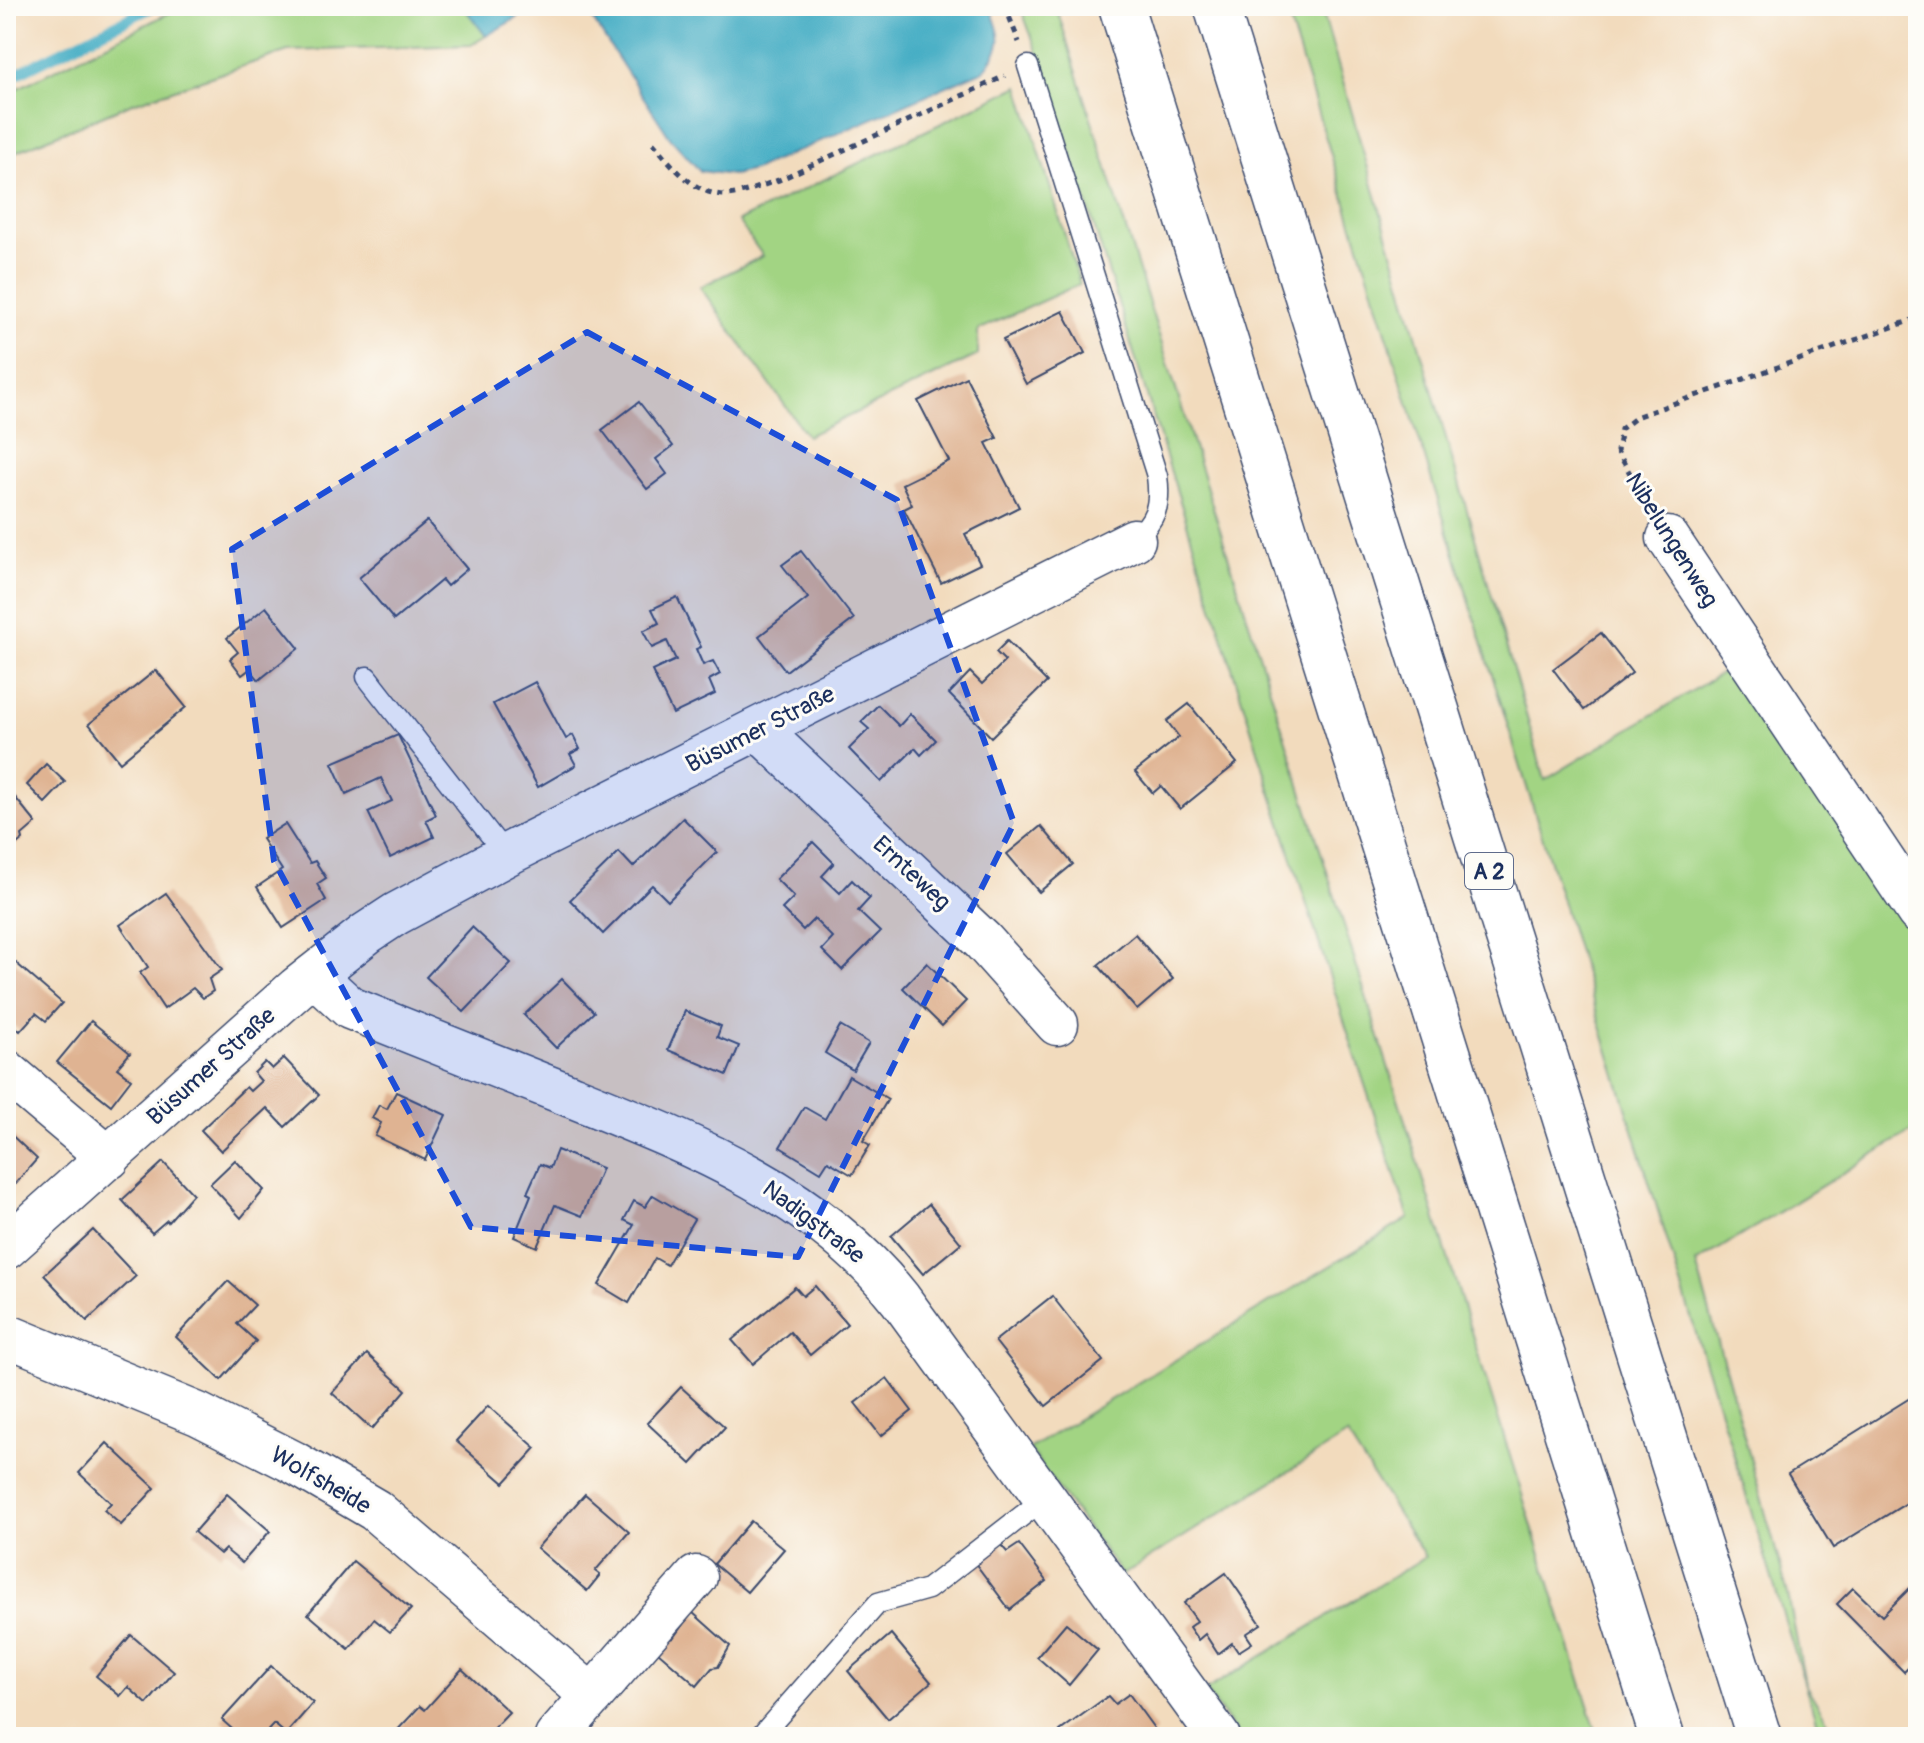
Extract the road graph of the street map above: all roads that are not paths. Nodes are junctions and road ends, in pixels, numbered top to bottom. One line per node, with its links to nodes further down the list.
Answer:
1 (1121, 6): 22 (highway)
2 (1216, 6): 23 (highway, A 2)
3 (1028, 66): 5 (lane, Büsumer Straße)
4 (1668, 538): 9 (street, Nibelungenweg)
5 (1134, 540): 7 (street, Büsumer Straße)
6 (367, 677): 8 (lane)
7 (759, 730): 8 (street, Büsumer Straße); 11 (street, Ernteweg)
8 (506, 855): 10 (street, Büsumer Straße)
9 (1918, 912)
10 (314, 975): 13 (street, Büsumer Straße); 16 (street, Nadigstraße)
11 (1057, 1024)
12 (6, 1071): 13 (street)
13 (109, 1158): 14 (street, Büsumer Straße)
14 (6, 1248)
15 (6, 1335): 18 (street, Wolfsheide)
16 (1045, 1498): 20 (lane); 21 (street, Nadigstraße)
17 (696, 1577): 18 (street)
18 (592, 1696): 19 (street)
19 (556, 1737)
20 (760, 1737)
21 (1219, 1737)
22 (1662, 1737)
23 (1759, 1737)

